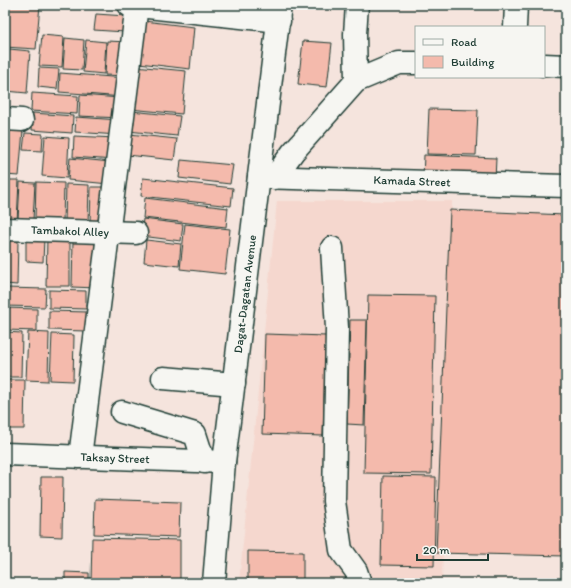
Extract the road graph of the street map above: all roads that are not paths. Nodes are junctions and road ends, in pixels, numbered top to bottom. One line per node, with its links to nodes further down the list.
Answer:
1 (134, 5): 4 (street); 13 (street)
2 (357, 5): 9 (street)
3 (516, 5): 5 (street)
4 (279, 13): 10 (street, Dagat-Dagatan Avenue)
5 (515, 26)
6 (415, 63): 9 (street)
7 (545, 65): 8 (street)
8 (566, 66)
9 (356, 81): 10 (street)
10 (266, 177): 11 (street, Kamada Street); 17 (street, Dagat-Dagatan Avenue)
11 (566, 186)
12 (5, 229): 13 (street, Tambakol Alley)
13 (108, 232): 14 (street, Tambakol Alley); 20 (street)
14 (136, 233)
15 (332, 248): 23 (street)
16 (163, 378): 17 (street)
17 (234, 384): 21 (street, Dagat-Dagatan Avenue)
18 (122, 412): 21 (street)
19 (5, 454): 20 (street, Taksay Street)
20 (80, 457): 21 (street, Taksay Street)
21 (214, 462): 22 (street, Dagat-Dagatan Avenue)
22 (214, 583)
23 (360, 583)

